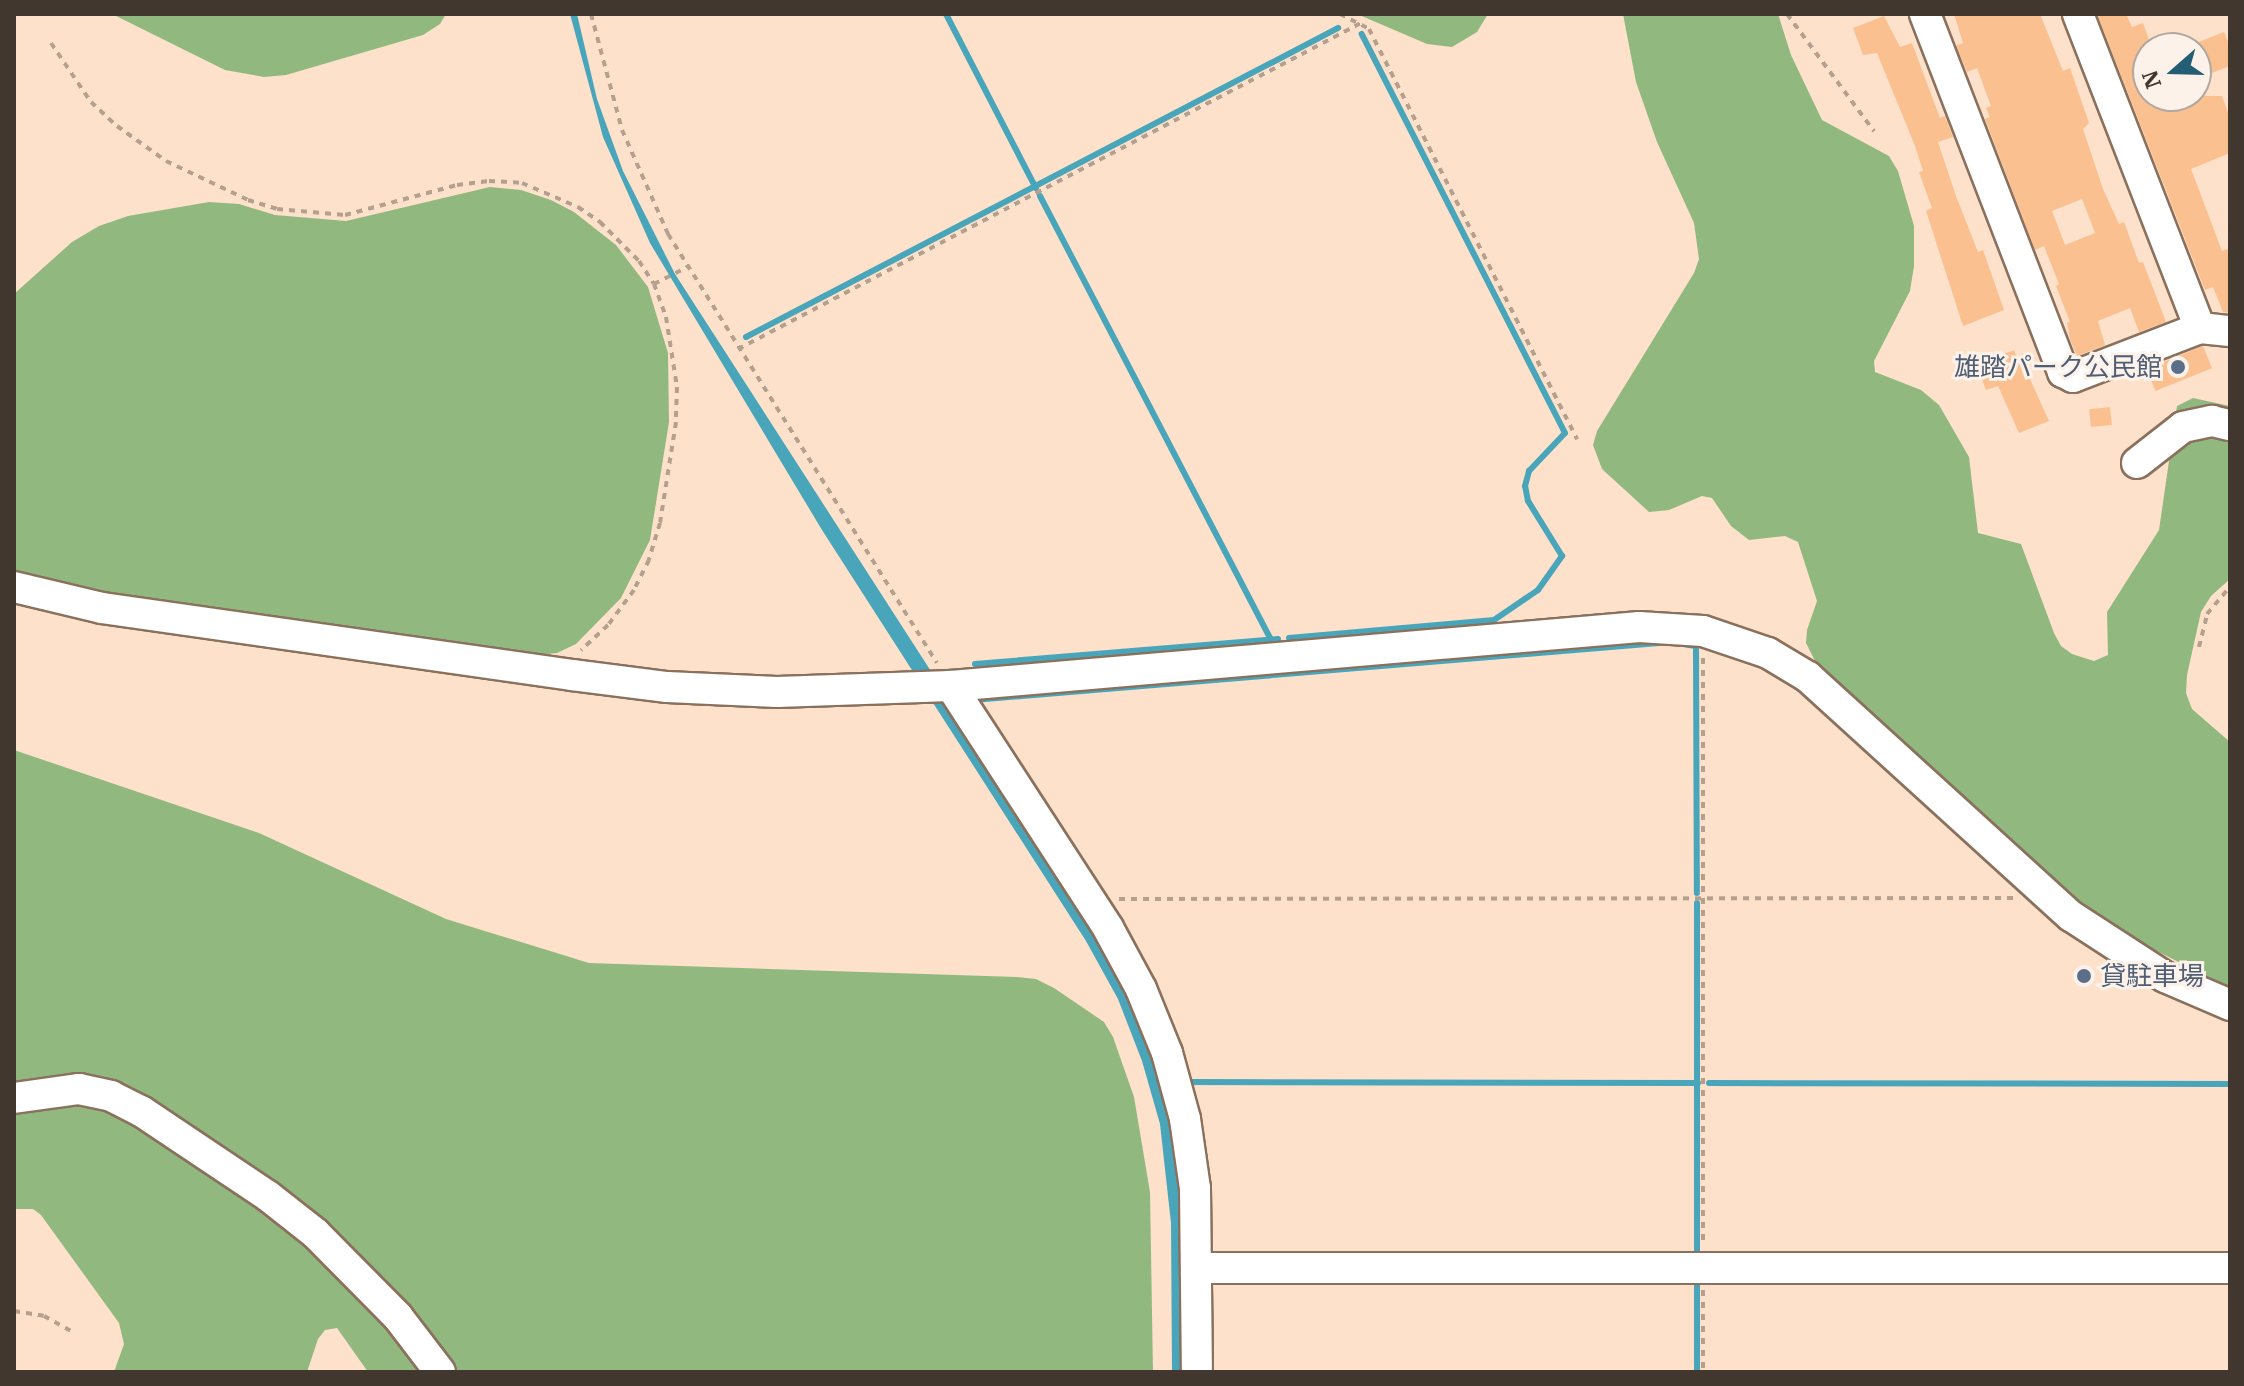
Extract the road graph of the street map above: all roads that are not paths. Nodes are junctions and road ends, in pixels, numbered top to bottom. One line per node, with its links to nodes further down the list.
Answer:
1 (1925, 14): 3 (street)
2 (2078, 14): 3 (street)
3 (2200, 328): 4 (street)
4 (2230, 331)
5 (2230, 425): 6 (street)
6 (2137, 463)
7 (14, 587): 8 (street)
8 (938, 686): 9 (street); 11 (street)
9 (2230, 1005)
10 (14, 1098): 13 (street)
11 (1197, 1268): 12 (street); 14 (street)
12 (2230, 1268)
13 (440, 1372)
14 (1197, 1372)

